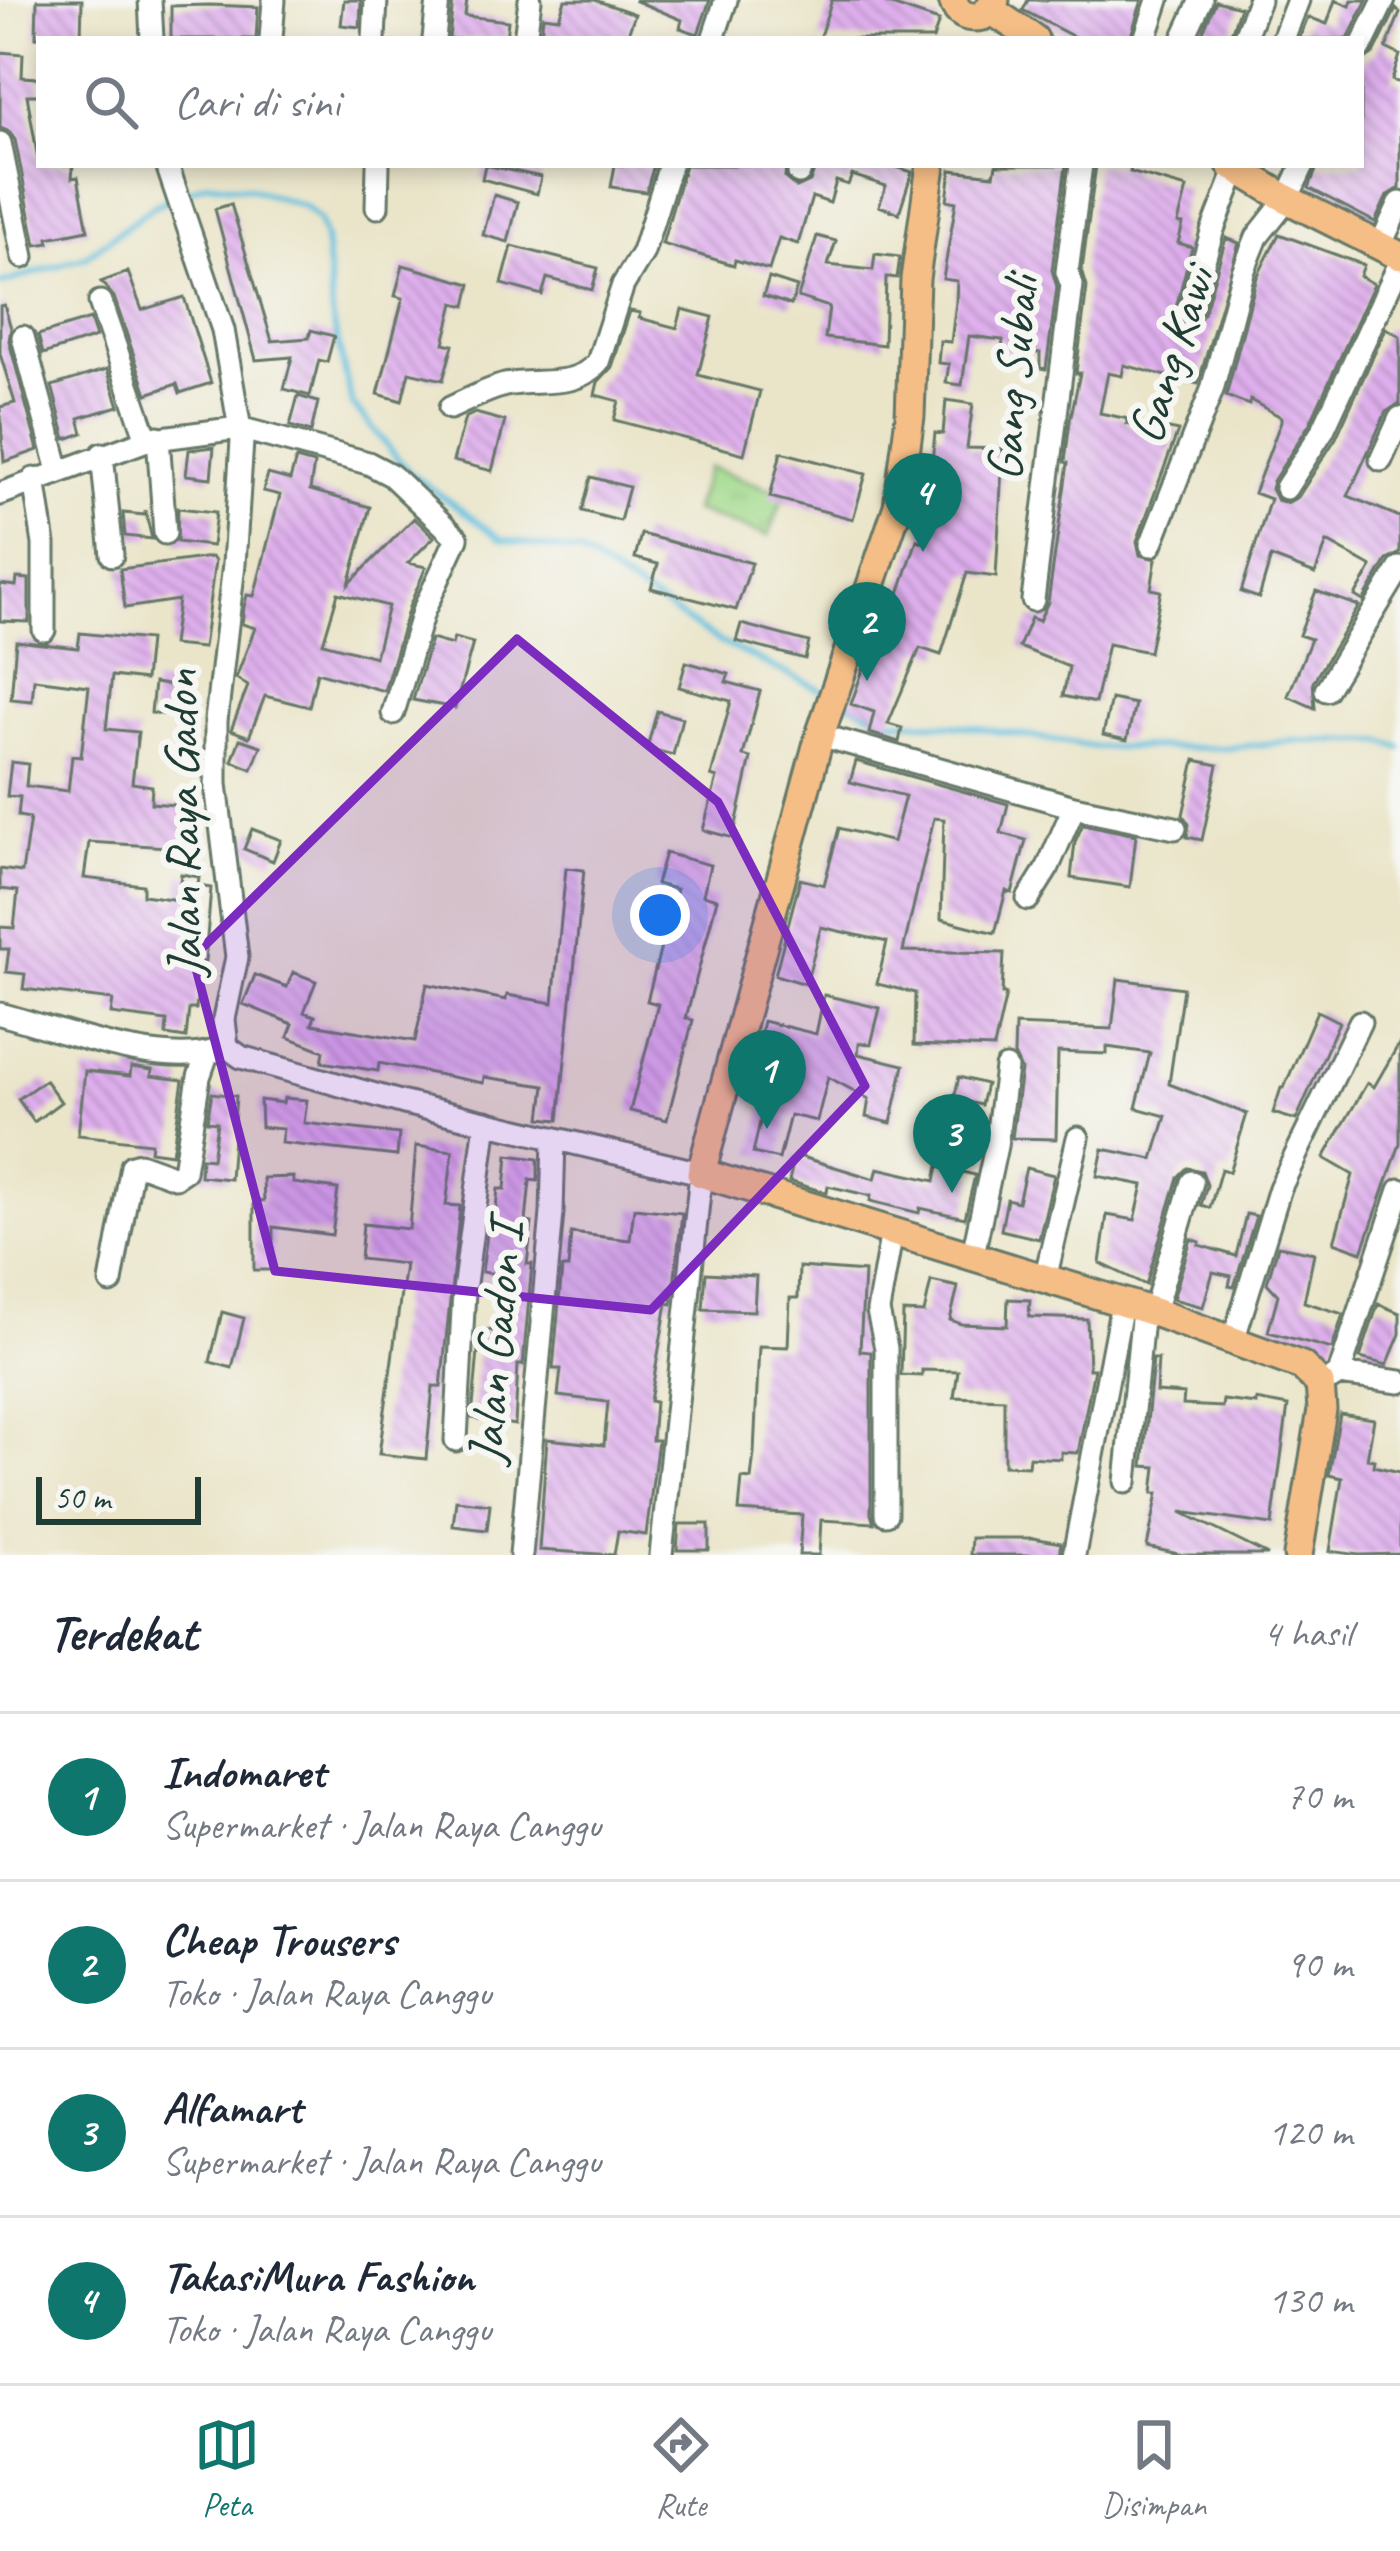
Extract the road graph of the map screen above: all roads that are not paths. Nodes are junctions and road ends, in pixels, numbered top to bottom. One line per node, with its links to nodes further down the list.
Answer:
1 (151, 0): 13 (street)
2 (274, 0): 14 (street)
3 (376, 0): 15 (street)
4 (438, 0): 16 (street)
5 (530, 0): 17 (street)
6 (726, 0): 18 (street)
7 (1158, 0): 20 (street)
8 (1201, 0): 21 (street)
9 (1259, 0): 22 (street)
10 (1298, 0): 23 (street)
11 (1384, 0): 24 (street)
12 (975, 13): 19 (main road)
13 (152, 36)
14 (271, 36)
15 (374, 36)
16 (434, 36)
17 (525, 36)
18 (713, 36)
19 (1027, 36)
20 (1146, 36)
21 (1184, 36)
22 (1245, 36)
23 (1284, 36)
24 (1364, 41)
25 (0, 143): 38 (street)
26 (168, 168): 44 (street, Jalan Raya Gadon)
27 (378, 168): 36 (street)
28 (669, 168): 42 (street)
29 (931, 168): 60 (main road)
30 (1081, 168): 56 (street, Gang Subali)
31 (1234, 168): 40 (street)
32 (1238, 168): 34 (main road)
33 (1302, 168): 34 (street, Gang Kawi)
34 (1286, 199): 37 (main road); 53 (street, Gang Kawi)
35 (1400, 203): 37 (street)
36 (377, 207)
37 (1394, 255): 50 (street)
38 (23, 257)
39 (100, 302): 45 (street)
40 (1190, 308)
41 (23, 338): 48 (street)
42 (450, 408)
43 (1400, 418): 47 (street)
44 (239, 428): 45 (street); 59 (street); 66 (street, Jalan Raya Gadon)
45 (153, 438): 46 (street); 52 (street)
46 (102, 454): 48 (street); 54 (street)
47 (1381, 460)
48 (59, 471): 49 (street)
49 (34, 479): 51 (street); 57 (street)
50 (1286, 488)
51 (0, 494)
52 (165, 532)
53 (1151, 545)
54 (112, 555)
55 (1400, 568): 58 (street)
56 (1033, 600)
57 (44, 630)
58 (1326, 690)
59 (393, 713)
60 (820, 735): 61 (street); 71 (main road)
61 (1074, 807): 62 (street); 63 (street)
62 (1175, 828)
63 (1028, 899)
64 (0, 1014): 66 (street)
65 (1360, 1022): 79 (street)
66 (217, 1051): 68 (street, Jalan Raya Gadon); 77 (street)
67 (1006, 1068): 75 (street)
68 (486, 1122): 69 (street, Jalan Raya Gadon); 82 (street)
69 (554, 1138): 71 (street, Jalan Raya Gadon); 85 (street, Jalan Gadon I)
70 (1078, 1138): 76 (street)
71 (700, 1173): 74 (main road); 86 (street)
72 (1192, 1182): 78 (street)
73 (1400, 1190): 81 (street)
74 (892, 1231): 75 (main road); 84 (street)
75 (972, 1259): 76 (main road)
76 (1045, 1279): 78 (main road)
77 (111, 1282)
78 (1140, 1309): 79 (main road); 83 (street); 87 (street)
79 (1234, 1341): 81 (main road)
80 (1397, 1373): 81 (street)
81 (1330, 1379): 88 (main road)
82 (456, 1440)
83 (1126, 1482)
84 (886, 1514)
85 (520, 1555)
86 (661, 1555)
87 (1074, 1555)
88 (1298, 1555)

